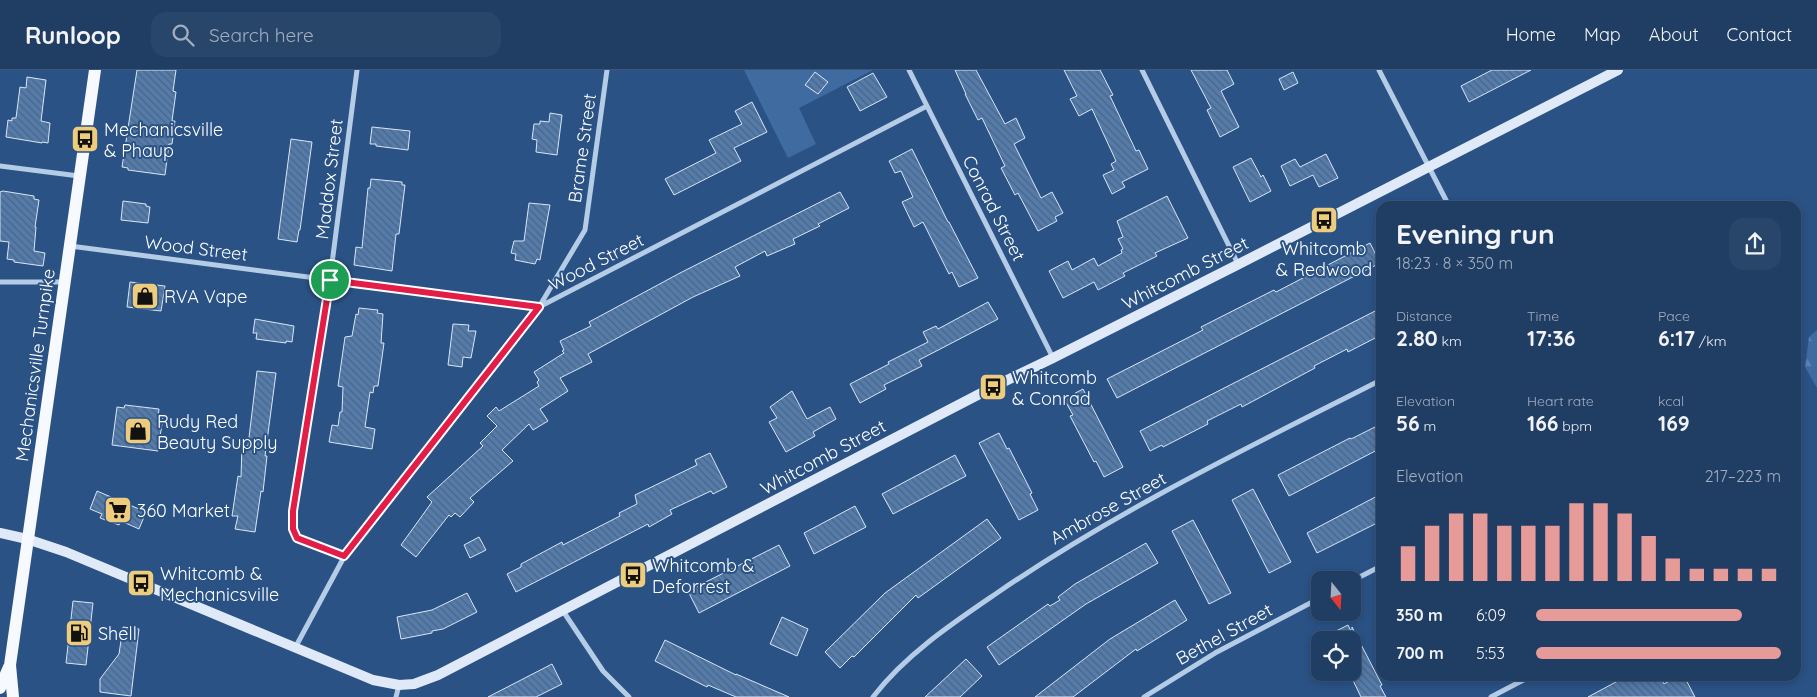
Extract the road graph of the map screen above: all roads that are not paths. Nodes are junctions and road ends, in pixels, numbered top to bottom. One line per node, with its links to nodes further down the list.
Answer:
1 (94, 70): 11 (main road, Mechanicsville Turnpike)
2 (357, 70): 15 (street, Maddox Street)
3 (607, 70): 18 (street, Brame Street)
4 (909, 70): 8 (street, Conrad Street)
5 (1142, 70): 14 (street)
6 (1379, 70): 10 (street)
7 (1618, 70): 10 (street, Whitcomb Street)
8 (927, 106): 18 (street, Wood Street); 19 (street, Conrad Street)
9 (0, 166): 11 (street)
10 (1429, 166): 12 (street); 14 (street, Whitcomb Street)
11 (80, 176): 13 (main road, Mechanicsville Turnpike)
12 (1447, 201)
13 (70, 246): 15 (street, Wood Street); 17 (main road, Mechanicsville Turnpike)
14 (1239, 264): 19 (street, Whitcomb Street)
15 (330, 280): 18 (street, Wood Street); 23 (street, Maddox Street)
16 (0, 282): 17 (street)
17 (65, 282): 22 (main road, Mechanicsville Turnpike)
18 (539, 307): 23 (street)
19 (1053, 358): 27 (street, Whitcomb Street)
20 (1376, 383): 36 (street, Ambrose Street)
21 (0, 533): 22 (street, Whitcomb Street)
22 (27, 538): 28 (street, Whitcomb Street); 29 (main road, Mechanicsville Turnpike)
23 (344, 556): 28 (street)
24 (1376, 569): 25 (street)
25 (1361, 576)
26 (1311, 603): 37 (street, Bethel Street)
27 (564, 611): 31 (street, Whitcomb Street); 35 (street)
28 (295, 648): 31 (street, Whitcomb Street)
29 (10, 665): 32 (main road, Mechanicsville Turnpike); 33 (main road, Mechanicsville Turnpike)
30 (1521, 681): 38 (street)
31 (399, 685): 34 (street)
32 (0, 688)
33 (12, 697)
34 (396, 697)
35 (629, 697)
36 (873, 697)
37 (1144, 697)
38 (1491, 697)

